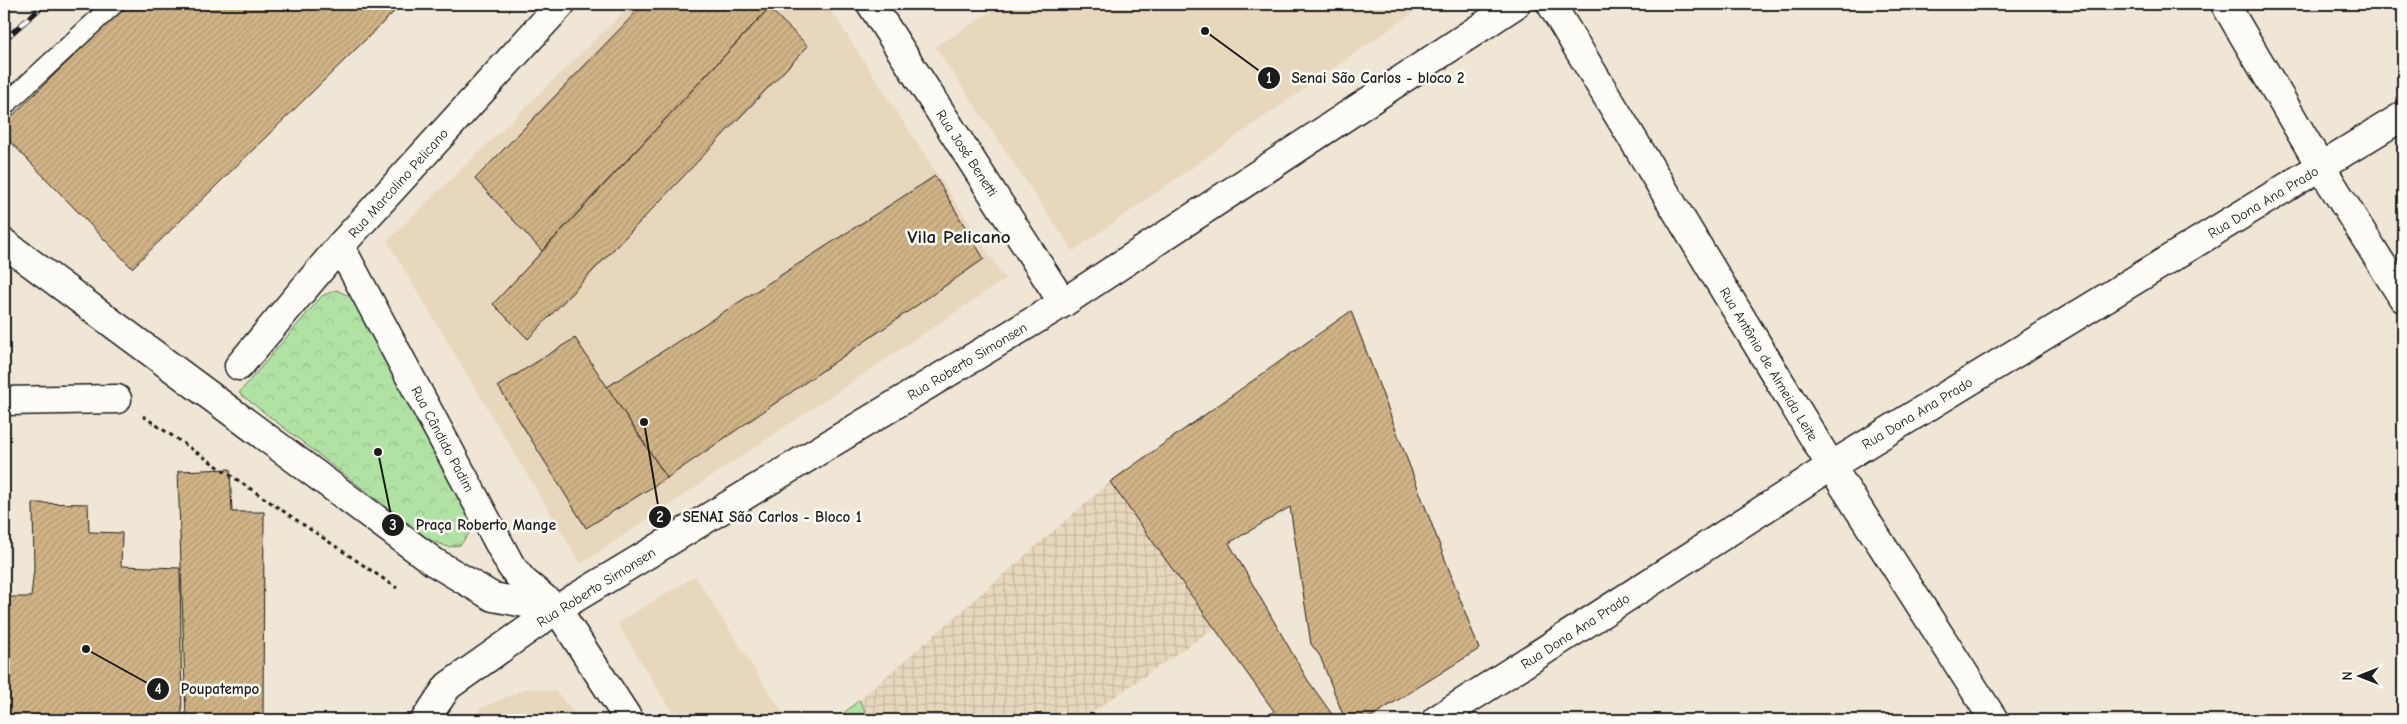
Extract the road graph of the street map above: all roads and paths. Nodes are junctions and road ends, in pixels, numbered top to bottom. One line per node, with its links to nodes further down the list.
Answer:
1 (114, 4): 7 (lane)
2 (561, 4): 11 (street, Rua Marcolino Pelicano)
3 (871, 4): 13 (street, Rua José Benetti)
4 (1516, 4): 13 (street, Rua Roberto Simonsen)
5 (1551, 4): 17 (street, Rua Antônio de Almeida Leite)
6 (2225, 4): 9 (street)
7 (4, 106)
8 (2403, 116): 9 (street, Rua Dona Ana Prado)
9 (2321, 167): 12 (street); 17 (street, Rua Dona Ana Prado)
10 (7, 246): 19 (street)
11 (340, 246): 14 (street, Rua Marcolino Pelicano); 19 (street, Rua Cândido Padim)
12 (2403, 298)
13 (1063, 302): 19 (street, Rua Roberto Simonsen)
14 (239, 366)
15 (117, 399): 16 (street); 18 (path)
16 (4, 401)
17 (1831, 466): 22 (street, Rua Dona Ana Prado); 23 (street, Rua Antônio de Almeida Leite)
18 (397, 588)
19 (557, 609): 20 (street, Rua Roberto Simonsen); 21 (street, Rua Cândido Padim)
20 (425, 720)
21 (629, 720)
22 (1436, 720)
23 (1994, 720)

